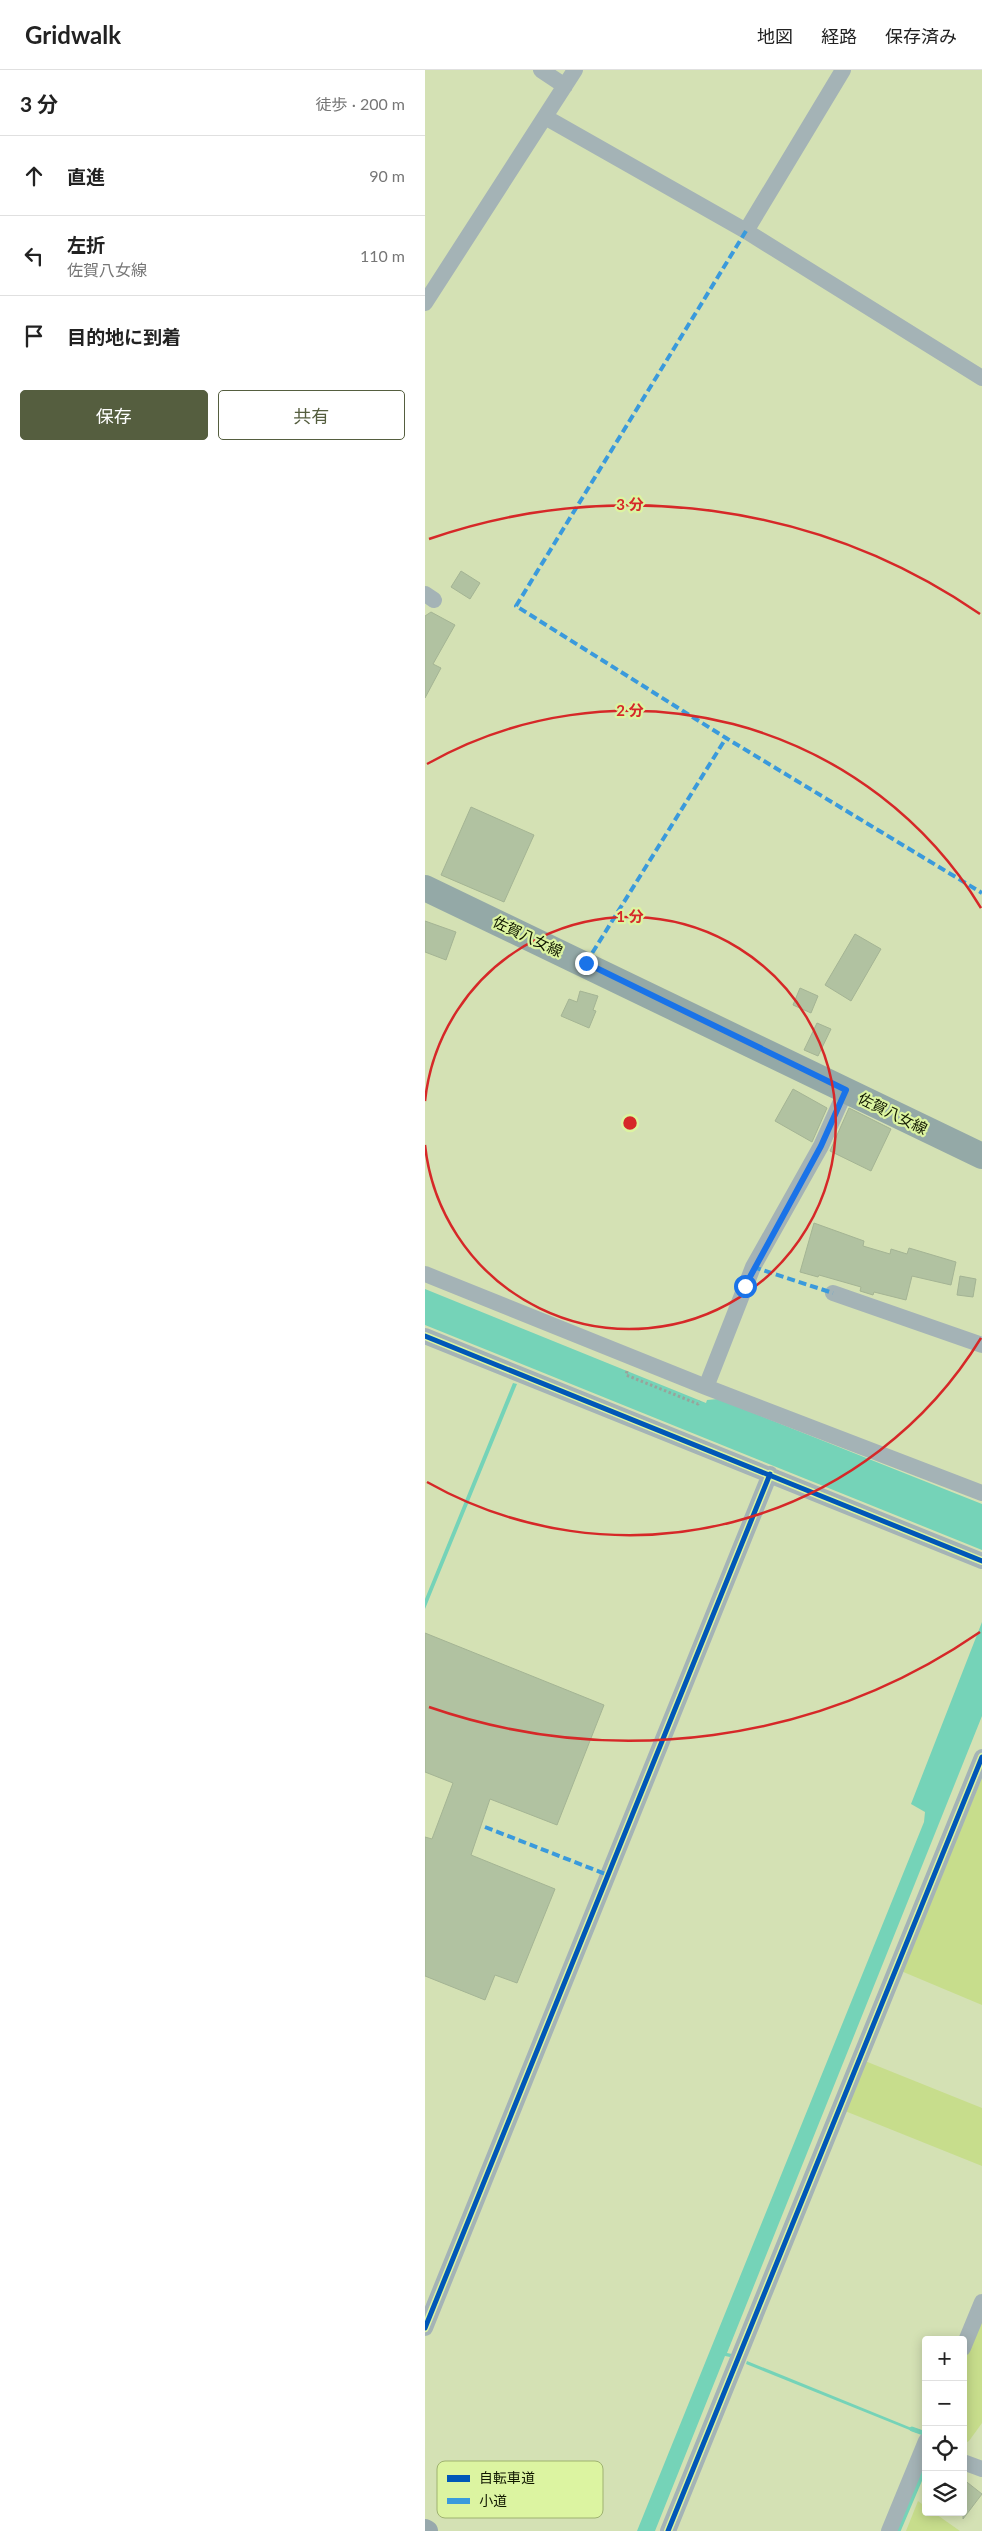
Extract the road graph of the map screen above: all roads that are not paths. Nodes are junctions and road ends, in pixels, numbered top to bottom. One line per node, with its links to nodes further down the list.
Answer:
1 (541, 70): 4 (street)
2 (575, 70): 4 (street)
3 (843, 70): 6 (street)
4 (565, 86): 5 (street)
5 (545, 117): 6 (street); 7 (street)
6 (746, 231): 8 (street)
7 (425, 304)
8 (982, 378)
9 (425, 888): 10 (main road, 佐賀八女線)
10 (846, 1090): 11 (main road, 佐賀八女線); 16 (street)
11 (982, 1156)
12 (425, 1274): 16 (street)
13 (833, 1293): 15 (street)
14 (425, 1336): 17 (street)
15 (982, 1346)
16 (706, 1387): 18 (street)
17 (770, 1474): 19 (street); 22 (street)
18 (982, 1493)
19 (982, 1560)
20 (982, 1757): 27 (street)
21 (982, 2302): 23 (street)
22 (427, 2320)
23 (967, 2338)
24 (922, 2452): 28 (street)
25 (967, 2463): 26 (street)
26 (982, 2469)
27 (669, 2531)
28 (889, 2531)

